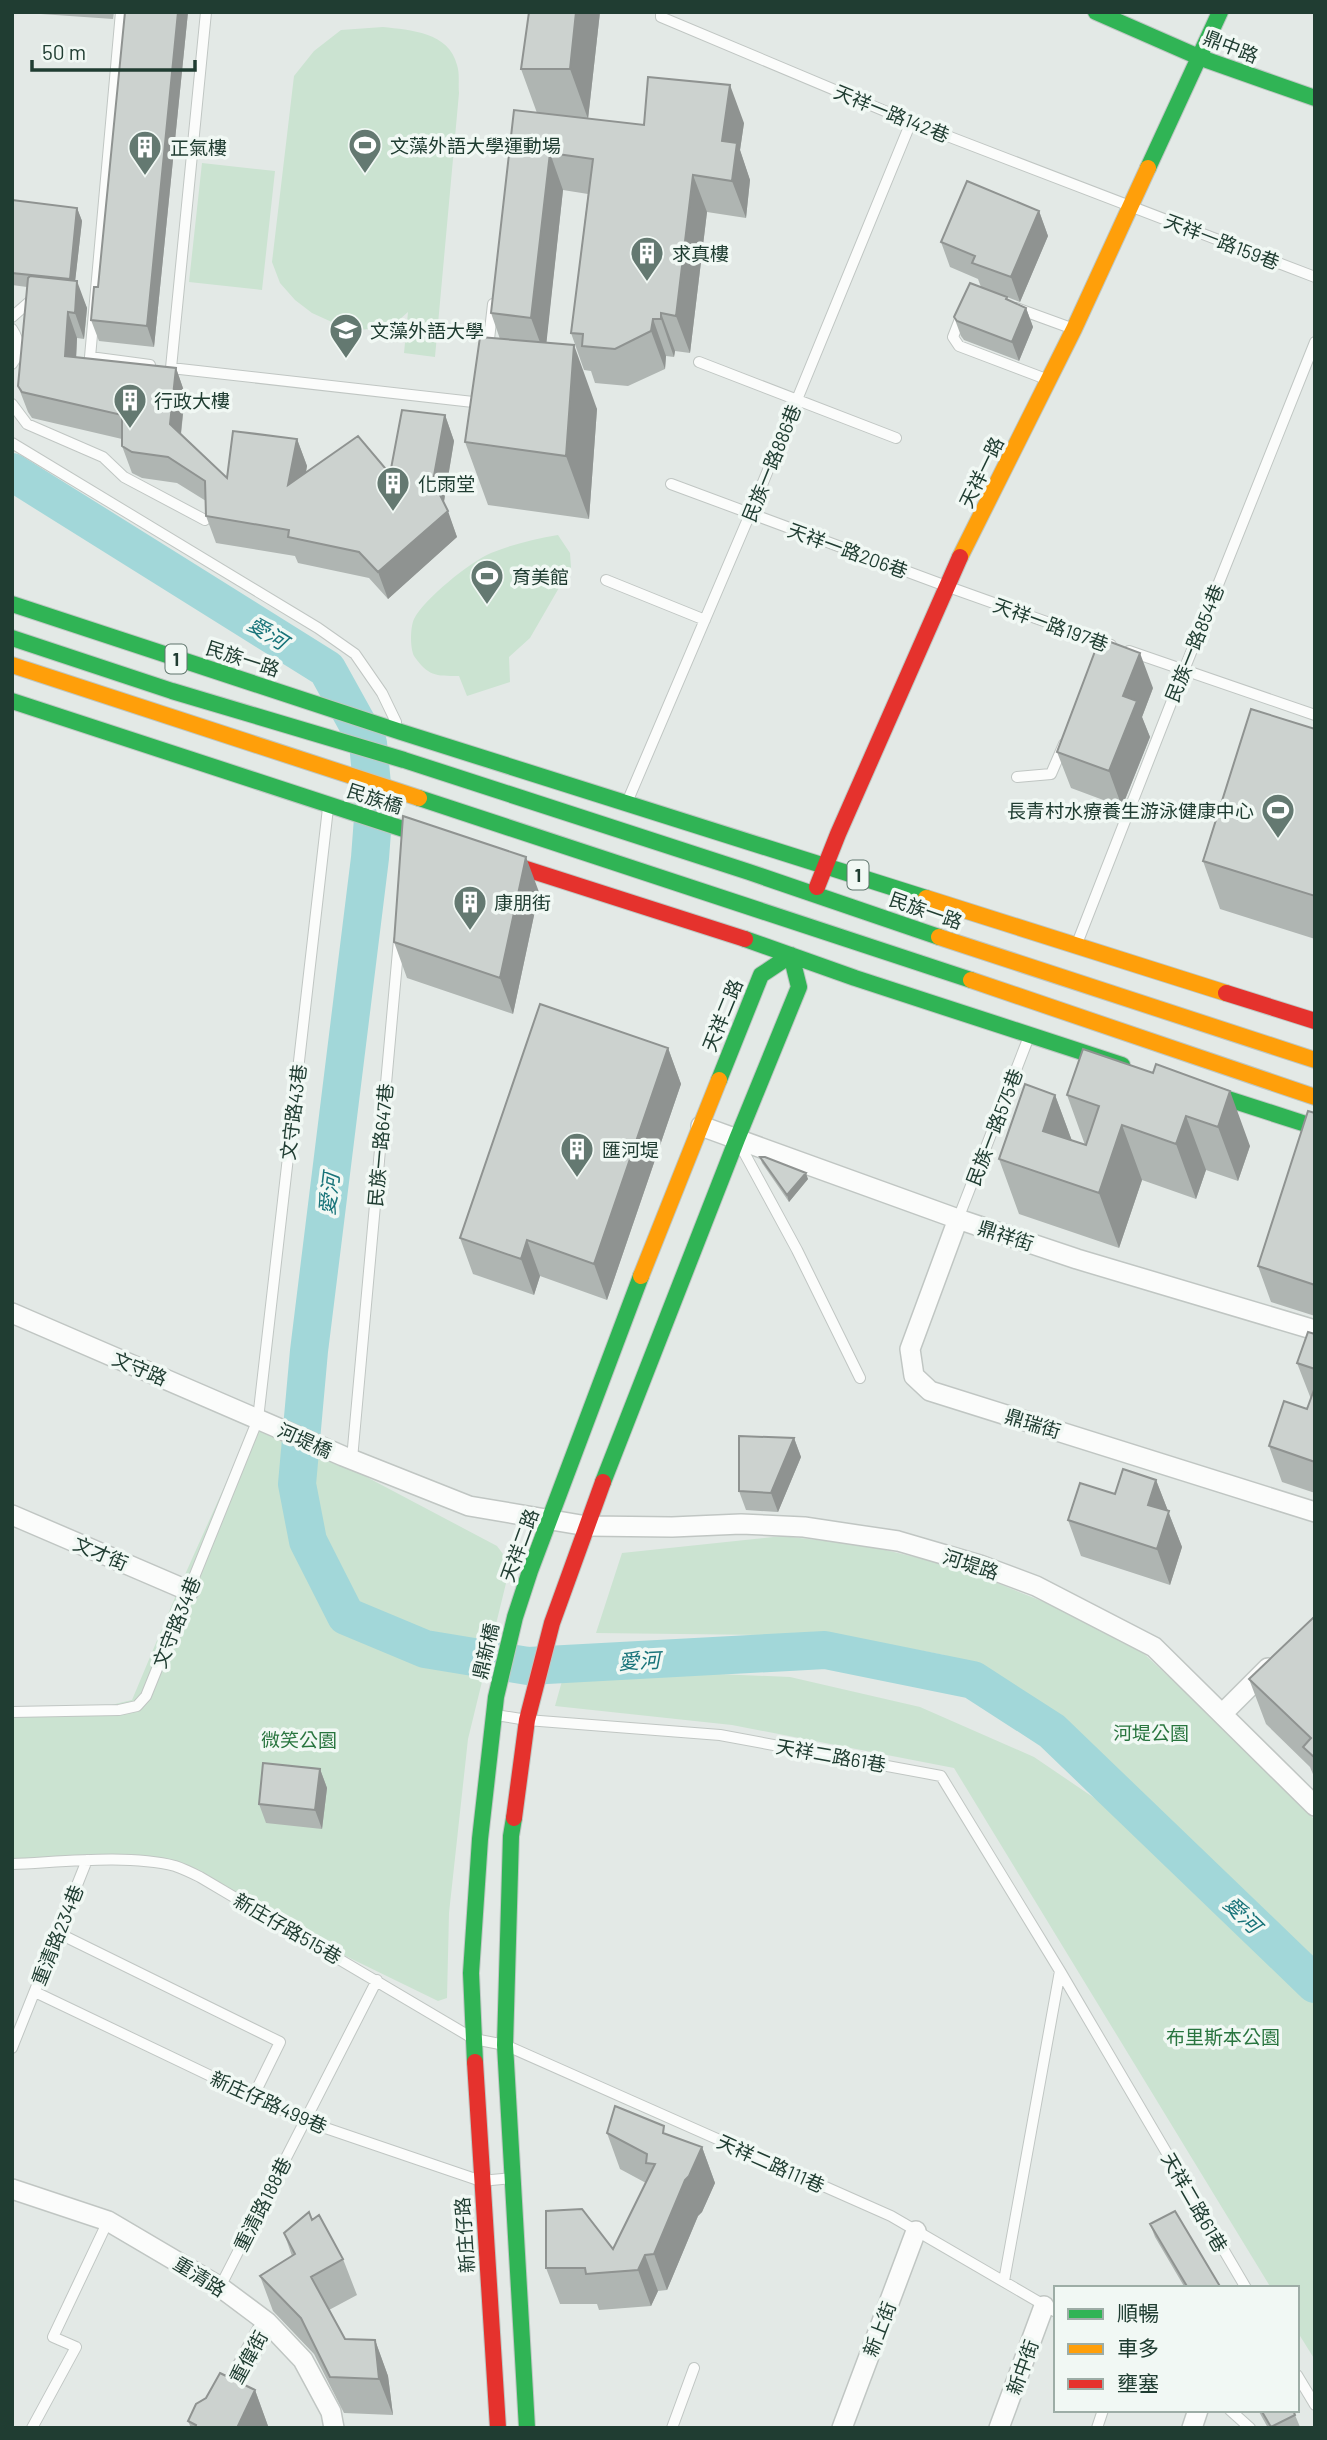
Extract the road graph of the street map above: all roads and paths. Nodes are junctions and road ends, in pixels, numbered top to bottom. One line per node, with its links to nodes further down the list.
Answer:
1 (121, 12): 14 (lane)
2 (206, 12): 24 (lane)
3 (662, 12): 8 (lane, 天祥一路142巷)
4 (1096, 12): 6 (main road, 鼎中路)
5 (1220, 12): 6 (main road, 天祥一路)
6 (1201, 58): 7 (main road, 鼎中路); 9 (main road, 天祥一路)
7 (1315, 98)
8 (911, 122): 9 (lane, 天祥一路142巷); 27 (lane, 民族一路886巷)
9 (1130, 206): 10 (lane, 天祥一路159巷); 19 (main road, 天祥一路)
10 (1315, 277)
11 (494, 295): 22 (lane)
12 (49, 296): 17 (lane)
13 (83, 300): 14 (lane)
14 (95, 301): 24 (lane)
15 (1010, 306): 19 (lane)
16 (965, 308): 25 (lane)
17 (12, 317)
18 (12, 329): 23 (lane)
19 (1074, 329): 25 (main road, 天祥一路)
20 (1315, 342): 42 (lane, 民族一路854巷)
21 (699, 362): 27 (lane)
22 (486, 363)
23 (12, 364)
24 (172, 368): 26 (lane)
25 (1050, 380): 35 (main road, 天祥一路)
26 (483, 390)
27 (797, 400): 29 (lane); 32 (lane, 民族一路886巷)
28 (12, 404): 33 (lane)
29 (896, 438)
30 (12, 443): 45 (lane)
31 (671, 484): 32 (lane, 天祥一路206巷)
32 (750, 514): 35 (lane, 天祥一路206巷); 37 (lane, 民族一路886巷)
33 (205, 520)
34 (606, 580): 37 (lane)
35 (946, 586): 39 (lane, 天祥一路197巷); 51 (main road, 天祥一路)
36 (12, 604): 45 (main road, 民族一路 / 1)
37 (705, 620): 48 (lane, 民族一路886巷)
38 (12, 638): 52 (main road, 民族一路 / 1)
39 (1109, 644): 40 (lane); 42 (lane, 天祥一路197巷)
40 (1104, 656)
41 (12, 665): 50 (main road, 民族橋)
42 (1184, 670): 44 (lane, 天祥一路197巷); 55 (lane, 民族一路854巷)
43 (12, 701): 49 (main road)
44 (1315, 715)
45 (401, 732): 48 (main road, 民族一路 / 1)
46 (1067, 739): 47 (lane)
47 (1017, 777)
48 (626, 803): 51 (main road, 民族一路 / 1)
49 (328, 805): 50 (main road, 民族橋); 70 (lane, 文守路43巷)
50 (435, 821): 53 (main road); 56 (main road)
51 (826, 865): 52 (main road, 天祥一路); 55 (main road, 民族一路 / 1)
52 (815, 893): 53 (main road, 天祥一路); 59 (main road, 民族一路 / 1)
53 (803, 923): 56 (main road, 天祥一路); 62 (main road)
54 (400, 927): 71 (lane, 民族一路647巷)
55 (1077, 945): 57 (main road, 民族一路 / 1)
56 (790, 955): 58 (main road); 63 (main road, 天祥二路); 65 (main road)
57 (1315, 1021)
58 (1030, 1035): 60 (main road); 66 (lane, 民族一路575巷)
59 (1315, 1060)
60 (1133, 1069)
61 (1172, 1082): 64 (main road)
62 (1315, 1097)
63 (701, 1126): 65 (street, 鼎祥街); 74 (main road, 天祥二路)
64 (1315, 1127)
65 (737, 1139): 66 (street, 鼎祥街); 69 (lane); 75 (main road)
66 (958, 1219): 68 (street, 鼎祥街); 72 (street, 鼎瑞街)
67 (12, 1313): 70 (street, 文守路)
68 (1315, 1330)
69 (860, 1378)
70 (262, 1421): 71 (street, 河堤橋); 76 (lane, 文守路34巷)
71 (347, 1458): 74 (street)
72 (1315, 1512)
73 (12, 1515): 76 (street, 文才街)
74 (550, 1521): 75 (street, 河堤路); 77 (main road, 天祥二路)
75 (587, 1526): 80 (street, 河堤路); 82 (main road)
76 (189, 1591): 79 (lane, 文守路34巷)
77 (515, 1618): 81 (main road, 鼎新橋)
78 (1278, 1659): 80 (street)
79 (12, 1712)
80 (1222, 1714): 83 (street, 河堤路)
81 (493, 1715): 82 (lane, 天祥二路61巷); 90 (main road)
82 (527, 1720): 87 (lane, 天祥二路61巷); 91 (main road)
83 (1315, 1806)
84 (87, 1860): 85 (lane, 新庄仔路515巷); 86 (lane, 重清路234巷); 88 (lane, 新庄仔路515巷)
85 (12, 1864)
86 (58, 1933): 89 (lane, 重清路234巷); 93 (lane)
87 (1060, 1970): 100 (lane); 101 (lane, 天祥二路61巷)
88 (377, 1980): 90 (lane, 新庄仔路515巷); 94 (lane, 重清路188巷)
89 (34, 1992): 92 (lane, 重清路234巷); 93 (lane, 新庄仔路499巷)
90 (474, 2039): 91 (lane, 天祥二路111巷); 96 (main road, 新庄仔路)
91 (505, 2045): 95 (main road); 99 (lane, 天祥二路111巷)
92 (12, 2048)
93 (253, 2096): 94 (lane, 新庄仔路499巷)
94 (305, 2121): 96 (lane, 新庄仔路499巷); 102 (lane, 重清路188巷)
95 (512, 2178): 96 (lane, 新庄仔路499巷); 113 (main road)
96 (481, 2181): 112 (main road, 新庄仔路)
97 (12, 2189): 98 (street, 重清路)
98 (108, 2221): 102 (street, 重清路); 109 (lane)
99 (916, 2231): 100 (lane, 天祥二路111巷); 115 (street, 新上街)
100 (1004, 2281): 103 (lane, 天祥二路111巷)
101 (1245, 2286)
102 (220, 2287): 104 (street, 重清路)
103 (1050, 2309): 116 (street, 新中街)
104 (267, 2322): 110 (street, 重偉街); 111 (street, 重清路)
105 (694, 2368): 114 (lane)
106 (1299, 2378): 107 (lane)
107 (1315, 2405)
108 (1232, 2412): 117 (lane)
109 (32, 2428)
110 (209, 2428)
111 (334, 2428)
112 (498, 2428)
113 (527, 2428)
114 (672, 2428)
115 (842, 2428)
116 (999, 2428)
117 (1250, 2428)

